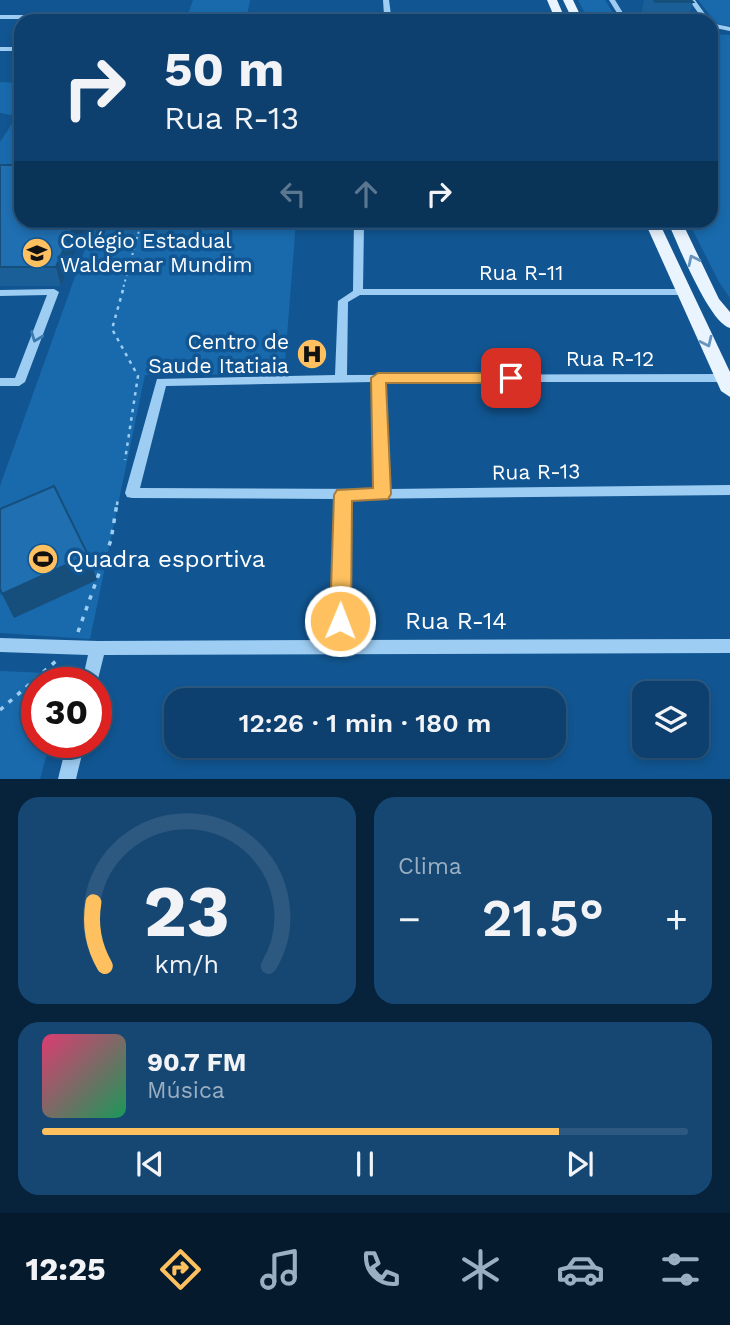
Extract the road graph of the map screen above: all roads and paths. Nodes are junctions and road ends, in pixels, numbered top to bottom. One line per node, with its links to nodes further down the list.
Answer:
1 (140, 228): 14 (path)
2 (359, 228): 5 (street)
3 (655, 228): 6 (main road)
4 (677, 228): 8 (main road, one-way to 4)
5 (358, 292): 6 (street, Rua R-11); 11 (street)
6 (683, 292): 9 (main road, one-way to 9)
7 (0, 293): 12 (street, one-way to 12)
8 (730, 323)
9 (726, 376): 10 (street, Rua R-12)
10 (378, 378): 11 (street, Rua R-12); 17 (street)
11 (341, 379): 13 (street, Rua R-12)
12 (0, 382)
13 (161, 382): 18 (street, Rua R-13)
14 (123, 472)
15 (120, 485): 22 (path)
16 (730, 491): 17 (street, Rua R-13)
17 (382, 494): 18 (street, Rua R-13)
18 (343, 495): 20 (street)
19 (2, 645): 22 (street, Rua R-14)
20 (340, 646): 21 (street, Rua R-14); 23 (street, Rua R-14)
21 (730, 646)
22 (72, 647): 23 (street, Rua R-14); 25 (path)
23 (99, 648): 24 (street)
24 (94, 667)
25 (0, 710)
26 (72, 758): 27 (street)
27 (67, 779)

